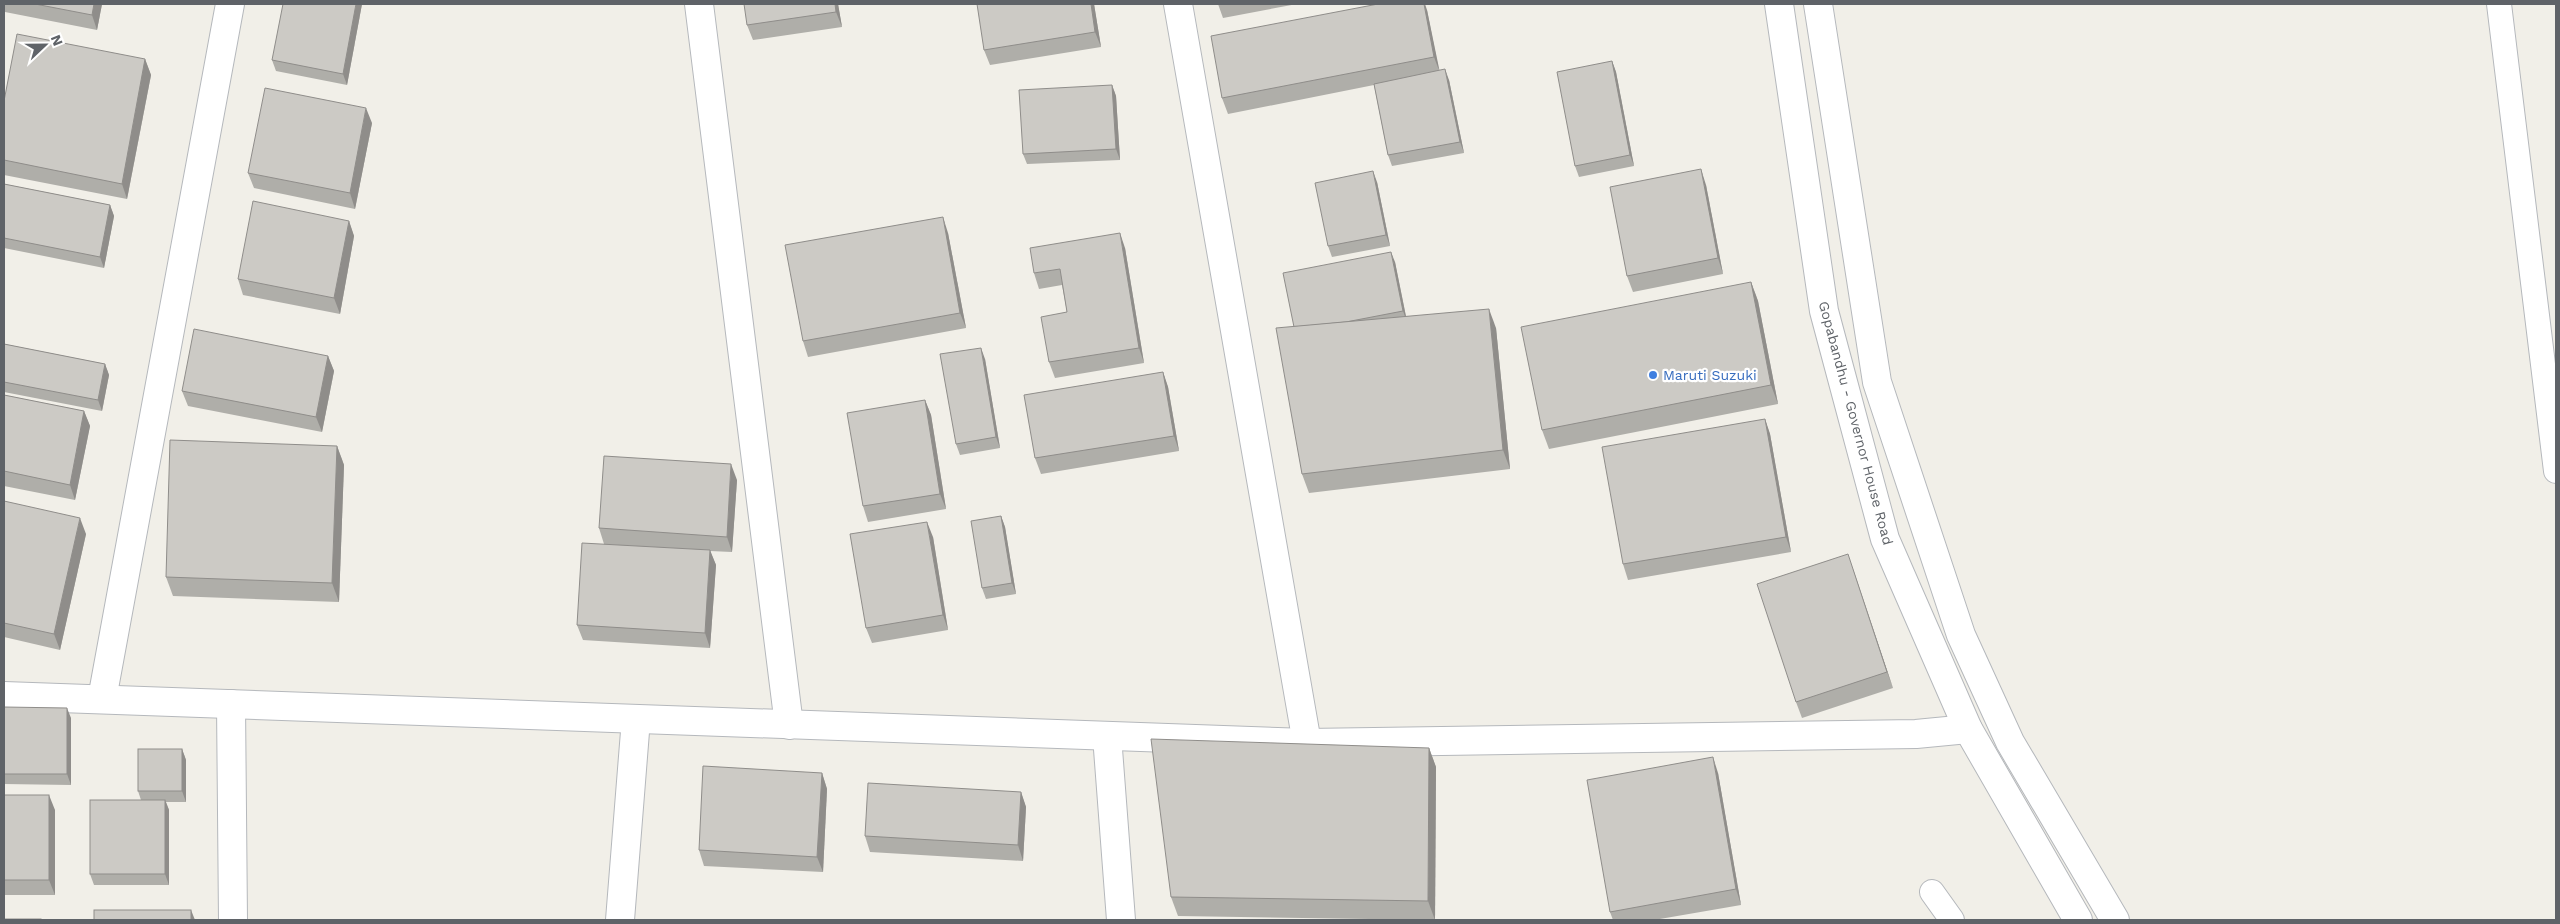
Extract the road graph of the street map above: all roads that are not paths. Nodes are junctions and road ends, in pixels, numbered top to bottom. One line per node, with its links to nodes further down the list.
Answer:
1 (230, 4): 9 (street)
2 (699, 4): 12 (street)
3 (1178, 4): 15 (street)
4 (1779, 4): 13 (street, Gopabandhu - Governor House Road)
5 (1818, 4): 22 (street)
6 (2499, 4): 7 (lane)
7 (2556, 471)
8 (4, 696): 9 (street)
9 (102, 699): 10 (street)
10 (231, 704): 11 (street); 17 (street)
11 (636, 719): 12 (street); 18 (street)
12 (789, 724): 14 (street)
13 (1968, 729): 15 (street); 21 (street, Gopabandhu - Governor House Road)
14 (1107, 736): 15 (street); 19 (street)
15 (1307, 743)
16 (1932, 892): 20 (lane)
17 (234, 920)
18 (620, 920)
19 (1121, 920)
20 (1952, 920)
21 (2078, 920)
22 (2115, 920)

